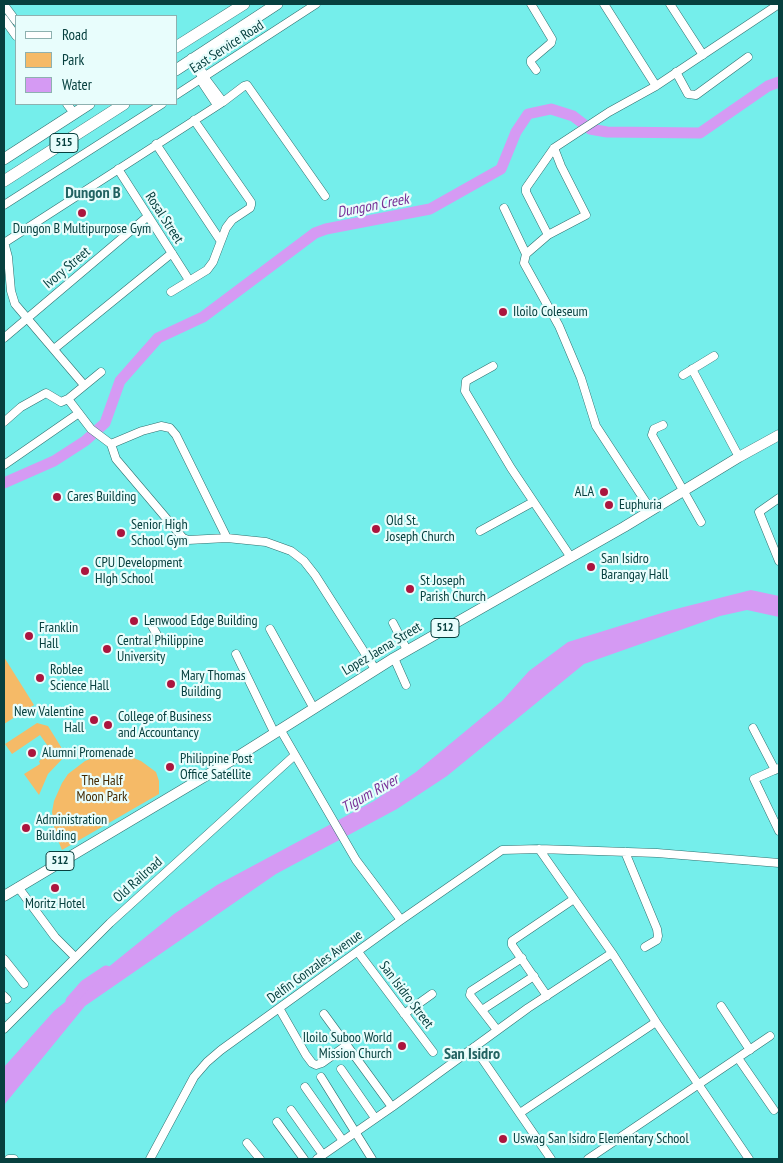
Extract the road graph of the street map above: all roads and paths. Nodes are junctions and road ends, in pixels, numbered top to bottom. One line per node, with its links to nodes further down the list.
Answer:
1 (244, 4): 12 (highway)
2 (277, 4): 15 (highway)
3 (316, 4): 19 (street, East Service Road)
4 (531, 4): 17 (street)
5 (604, 4): 20 (street)
6 (670, 4): 13 (street)
7 (779, 4): 13 (street)
8 (4, 5): 10 (street)
9 (4, 19): 11 (street)
10 (15, 21)
11 (15, 35)
12 (178, 47)
13 (704, 55): 18 (street)
14 (748, 57): 18 (street)
15 (192, 59): 16 (highway); 19 (highway)
16 (178, 69)
17 (536, 70)
18 (676, 72): 20 (street)
19 (204, 77): 21 (street, East Service Road); 22 (street)
20 (656, 86): 28 (street)
21 (178, 94)
22 (220, 103): 26 (street); 32 (street)
23 (122, 105): 31 (highway, 515)
24 (160, 105): 33 (street)
25 (78, 107): 29 (highway, 515)
26 (194, 120): 27 (street); 37 (street)
27 (156, 144): 30 (street); 37 (street)
28 (554, 148): 36 (street); 36 (street)
29 (4, 159)
30 (118, 168): 35 (street, Rosal Street); 38 (street)
31 (4, 181)
32 (326, 196)
33 (4, 205)
34 (504, 208): 40 (street)
35 (148, 217): 39 (street, Rosal Street); 45 (street, Ivory Street)
36 (548, 235): 40 (street)
37 (220, 240): 41 (street)
38 (4, 243): 42 (street)
39 (172, 253): 41 (street, Rosal Street); 47 (street)
40 (526, 254): 65 (street)
41 (189, 280): 44 (street)
42 (10, 286): 43 (street); 45 (street)
43 (4, 292)
44 (171, 292)
45 (28, 318): 46 (street, Ivory Street); 47 (street)
46 (4, 338)
47 (54, 349): 53 (street)
48 (714, 356): 50 (street)
49 (493, 366): 64 (street)
50 (692, 369): 52 (street); 60 (street)
51 (101, 372): 53 (street)
52 (683, 375)
53 (84, 384): 54 (street)
54 (68, 399): 55 (street); 56 (street)
55 (80, 413): 59 (street); 61 (street)
56 (4, 422)
57 (663, 425): 62 (street)
58 (779, 435): 60 (main road, Lopez Jaena Street / 512)
59 (111, 444): 68 (street); 68 (street)
60 (739, 457): 62 (main road, Lopez Jaena Street / 512)
61 (4, 465)
62 (683, 491): 65 (main road, Lopez Jaena Street / 512); 66 (street)
63 (779, 498): 70 (street)
64 (533, 502): 67 (street); 69 (street)
65 (651, 510): 69 (main road, Lopez Jaena Street / 512)
66 (701, 522)
67 (480, 531)
68 (227, 538): 78 (street)
69 (570, 556): 75 (main road, Lopez Jaena Street / 512)
70 (779, 561)
71 (393, 623): 75 (street)
72 (152, 626): 74 (street)
73 (270, 629): 80 (street)
74 (160, 640)
75 (407, 650): 77 (main road, Lopez Jaena Street / 512)
76 (236, 654): 82 (street)
77 (394, 658): 78 (main road, Lopez Jaena Street / 512); 79 (street)
78 (375, 669): 80 (main road, Lopez Jaena Street / 512)
79 (406, 685)
80 (314, 707): 82 (main road, Lopez Jaena Street / 512)
81 (754, 728): 84 (street)
82 (277, 730): 83 (street); 89 (main road, Lopez Jaena Street / 512)
83 (294, 755): 92 (street); 96 (street, Old Railroad)
84 (777, 769): 85 (street)
85 (779, 831)
86 (539, 849): 87 (street, Delfin Gonzales Avenue); 91 (street); 92 (street, Delfin Gonzales Avenue)
87 (625, 852): 88 (street, Delfin Gonzales Avenue); 93 (street)
88 (779, 863)
89 (18, 886): 90 (main road, Lopez Jaena Street / 512); 96 (street)
90 (4, 896)
91 (574, 899): 95 (street); 97 (street)
92 (401, 920): 94 (street, Delfin Gonzales Avenue)
93 (646, 947)
94 (358, 952): 104 (street, Delfin Gonzales Avenue); 107 (street, San Isidro Street)
95 (612, 953): 102 (street); 108 (street)
96 (75, 957): 109 (street, Old Railroad)
97 (522, 958): 99 (street); 105 (street)
98 (4, 960): 100 (street)
99 (534, 976): 102 (street); 105 (street)
100 (24, 984)
101 (432, 994): 107 (street)
102 (547, 996): 110 (street)
103 (721, 1006): 114 (street)
104 (279, 1008): 112 (street); 134 (street, Delfin Gonzales Avenue)
105 (482, 1010): 110 (street)
106 (324, 1014): 112 (street)
107 (404, 1014): 115 (street, San Isidro Street)
108 (656, 1022): 119 (street); 124 (street)
109 (4, 1030)
110 (497, 1030): 113 (street)
111 (770, 1036): 114 (street)
112 (347, 1045): 121 (street)
113 (474, 1047): 121 (street); 124 (street)
114 (750, 1050): 116 (street)
115 (433, 1052)
116 (738, 1058): 119 (street); 123 (street)
117 (341, 1069): 125 (street)
118 (321, 1077): 127 (street)
119 (698, 1086): 138 (street); 139 (street)
120 (305, 1087): 128 (street)
121 (392, 1107): 125 (street)
122 (291, 1110): 130 (street)
123 (774, 1110)
124 (520, 1113): 137 (street)
125 (376, 1118): 127 (street)
126 (277, 1122): 136 (street)
127 (356, 1132): 128 (street); 131 (street)
128 (344, 1141): 130 (street)
129 (247, 1143): 135 (street)
130 (320, 1157)
131 (370, 1158)
132 (9, 1159): 133 (street)
133 (14, 1159)
134 (150, 1159)
135 (260, 1159)
136 (304, 1159)
137 (551, 1159)
138 (588, 1159)
139 (749, 1159)

